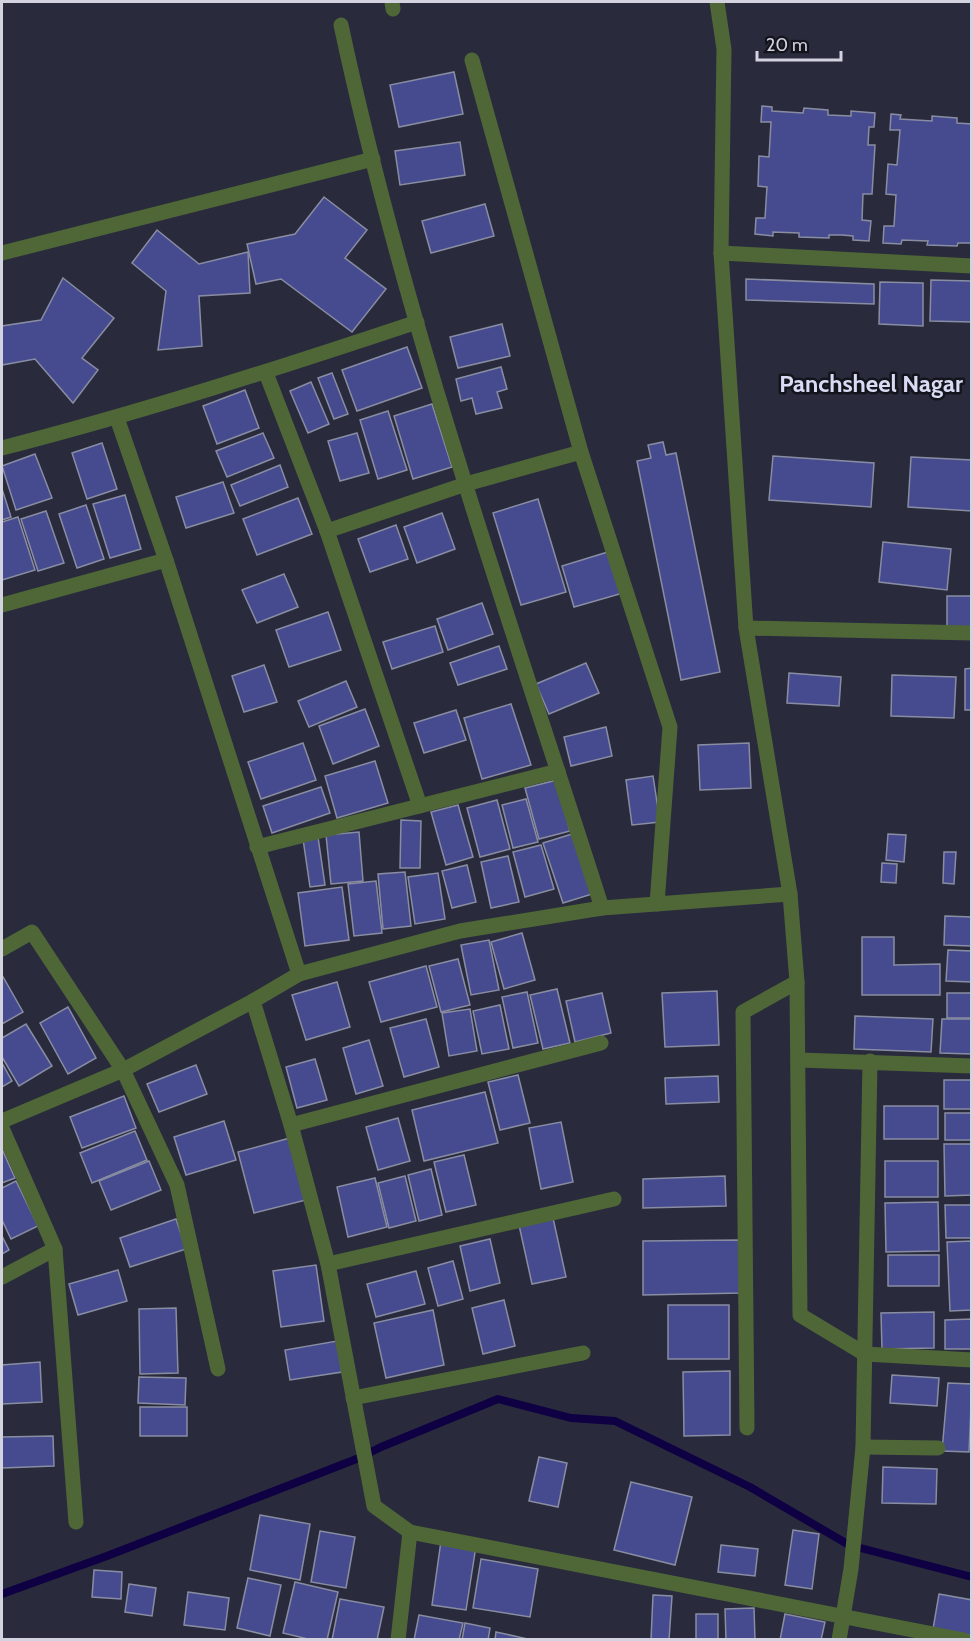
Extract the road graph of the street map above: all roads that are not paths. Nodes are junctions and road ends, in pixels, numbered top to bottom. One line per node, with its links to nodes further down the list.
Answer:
1 (717, 2): 6 (street)
2 (341, 24): 4 (street)
3 (472, 60): 12 (street)
4 (373, 159): 5 (street); 8 (street)
5 (2, 253)
6 (721, 253): 7 (street); 17 (street)
7 (972, 266)
8 (417, 322): 9 (street); 13 (street)
9 (266, 373): 10 (street); 14 (street)
10 (117, 418): 11 (street); 15 (street)
11 (2, 448)
12 (581, 452): 13 (street); 23 (street)
13 (466, 484): 14 (street); 19 (street)
14 (327, 531): 20 (street)
15 (166, 560): 16 (street); 21 (street)
16 (2, 605)
17 (746, 628): 18 (street); 22 (street)
18 (972, 633)
19 (558, 771): 20 (street); 24 (street)
20 (420, 806): 21 (street)
21 (257, 848): 26 (street)
22 (790, 894): 23 (street); 27 (street)
23 (657, 904): 24 (street)
24 (602, 908): 26 (street)
25 (2, 949): 33 (street)
26 (299, 974): 28 (street)
27 (797, 982): 30 (street); 46 (street)
28 (253, 1001): 33 (street); 35 (street)
29 (601, 1043): 35 (street)
30 (799, 1060): 31 (street); 42 (street)
31 (870, 1061): 32 (street); 42 (street)
32 (972, 1066)
33 (123, 1070): 34 (street); 44 (street)
34 (2, 1121)
35 (291, 1125): 39 (street)
36 (2, 1128): 38 (street)
37 (614, 1199): 39 (street)
38 (55, 1249): 40 (street); 49 (street)
39 (328, 1264): 45 (street)
40 (2, 1277)
41 (583, 1353): 45 (street)
42 (866, 1354): 43 (street); 47 (street)
43 (972, 1360)
44 (218, 1369)
45 (354, 1403): 50 (street)
46 (747, 1428)
47 (863, 1447): 48 (street); 51 (street)
48 (938, 1448)
49 (76, 1522)
50 (410, 1532): 51 (street); 52 (street)
51 (844, 1616): 53 (street); 54 (street)
52 (398, 1640)
53 (839, 1640)
54 (964, 1640)

